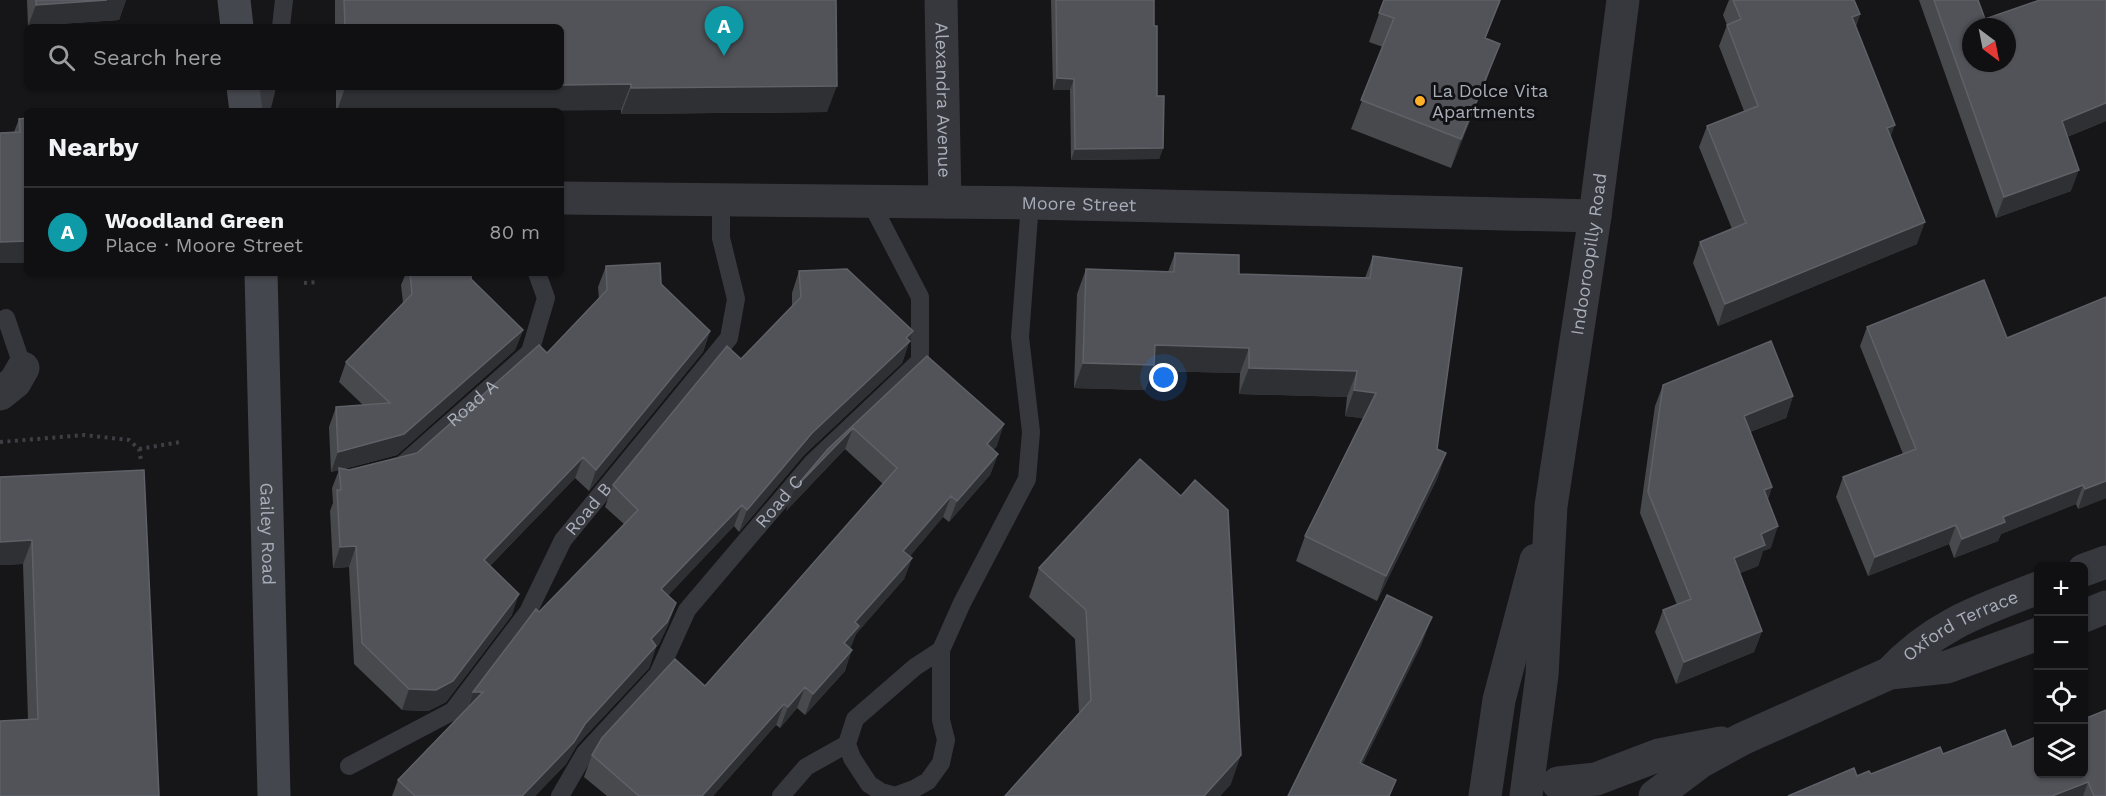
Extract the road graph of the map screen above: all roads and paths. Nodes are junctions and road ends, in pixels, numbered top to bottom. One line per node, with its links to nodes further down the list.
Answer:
1 (234, 0): 5 (main road)
2 (284, 0): 6 (lane)
3 (941, 0): 14 (street, Alexandra Avenue)
4 (1623, 0): 16 (street, Indooroopilly Road)
5 (237, 24)
6 (281, 24)
7 (243, 90): 9 (main road)
8 (266, 90): 10 (lane)
9 (246, 108)
10 (262, 108)
11 (564, 198): 12 (street, Moore Street)
12 (721, 200): 13 (street, Moore Street); 40 (lane, Road B)
13 (870, 201): 14 (street, Moore Street); 43 (lane, Road C)
14 (945, 202): 15 (street, Moore Street)
15 (1030, 203): 16 (street, Moore Street); 36 (lane)
16 (1595, 216): 29 (street, Indooroopilly Road)
17 (261, 276): 42 (main road, Gailey Road)
18 (538, 276): 28 (lane, Road A)
19 (317, 282): 20 (path)
20 (304, 283)
21 (6, 318): 22 (lane)
22 (23, 368): 23 (street)
23 (0, 394)
24 (0, 442): 26 (path)
25 (180, 442): 26 (path)
26 (139, 449): 27 (path)
27 (141, 460)
28 (381, 470)
29 (1551, 506): 41 (street, Indooroopilly Road); 45 (street, Indooroopilly Road)
30 (2106, 562): 31 (street)
31 (2088, 569)
32 (2034, 590): 37 (street, Oxford Terrace)
33 (2106, 607): 34 (street)
34 (2088, 614)
35 (2034, 635): 37 (street, Oxford Terrace)
36 (941, 650): 39 (lane); 39 (lane)
37 (1890, 673): 38 (street, Oxford Terrace)
38 (1742, 739): 41 (street, Oxford Terrace); 47 (street, Oxford Terrace)
39 (848, 744): 44 (lane)
40 (349, 766)
41 (1548, 786): 46 (street)
42 (274, 796)
43 (560, 796)
44 (781, 796)
45 (1485, 796)
46 (1511, 796)
47 (1655, 796)

